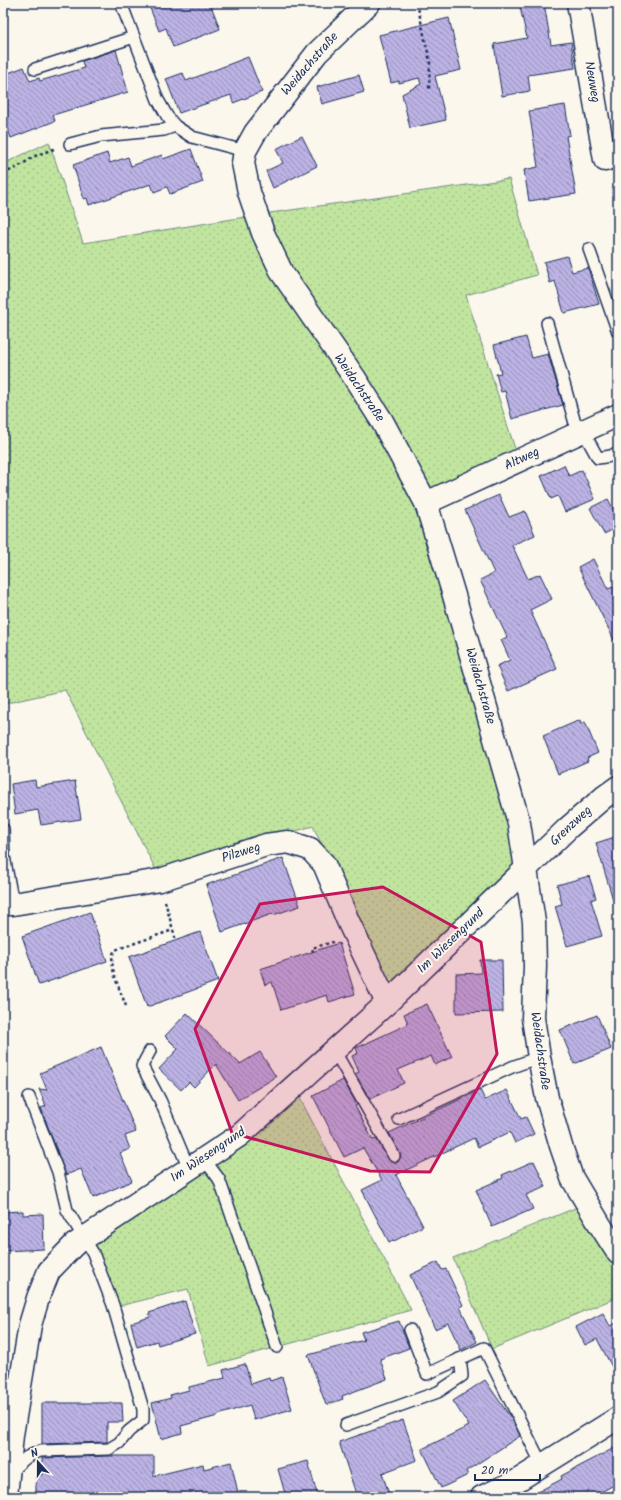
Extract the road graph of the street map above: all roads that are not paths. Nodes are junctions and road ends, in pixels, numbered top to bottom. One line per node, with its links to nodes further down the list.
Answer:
1 (121, 3): 4 (lane)
2 (368, 3): 8 (street, Weidachstraße)
3 (578, 3): 9 (street, Neuweg)
4 (134, 37): 5 (lane); 6 (lane)
5 (35, 69)
6 (176, 126): 7 (lane); 8 (lane)
7 (70, 144)
8 (246, 151): 16 (street, Weidachstraße)
9 (605, 160)
10 (589, 249): 12 (lane)
11 (548, 323): 14 (lane)
12 (618, 332)
13 (618, 415): 14 (street, Altweg)
14 (580, 432): 15 (lane); 16 (street, Altweg)
15 (618, 452)
16 (426, 503): 19 (street, Weidachstraße)
17 (618, 787): 19 (street, Grenzweg)
18 (3, 829): 20 (lane)
19 (526, 868): 21 (street, Im Wiesengrund); 24 (street, Weidachstraße)
20 (8, 904): 21 (street, Pilzweg)
21 (387, 1003): 22 (street, Im Wiesengrund)
22 (334, 1050): 27 (lane); 28 (street, Im Wiesengrund)
23 (150, 1051): 28 (lane)
24 (538, 1057): 26 (lane); 30 (street, Weidachstraße)
25 (29, 1097): 29 (lane)
26 (399, 1119)
27 (394, 1156)
28 (197, 1164): 29 (street, Im Wiesengrund); 32 (lane)
29 (85, 1238): 37 (street, Im Wiesengrund); 37 (lane)
30 (618, 1253)
31 (410, 1330): 33 (lane)
32 (277, 1347)
33 (459, 1359): 35 (lane); 36 (lane)
34 (618, 1418): 36 (street)
35 (346, 1425)
36 (542, 1465): 38 (street)
37 (8, 1469): 39 (street, Im Wiesengrund)
38 (518, 1489): 40 (street)
39 (6, 1497)
40 (482, 1497)

